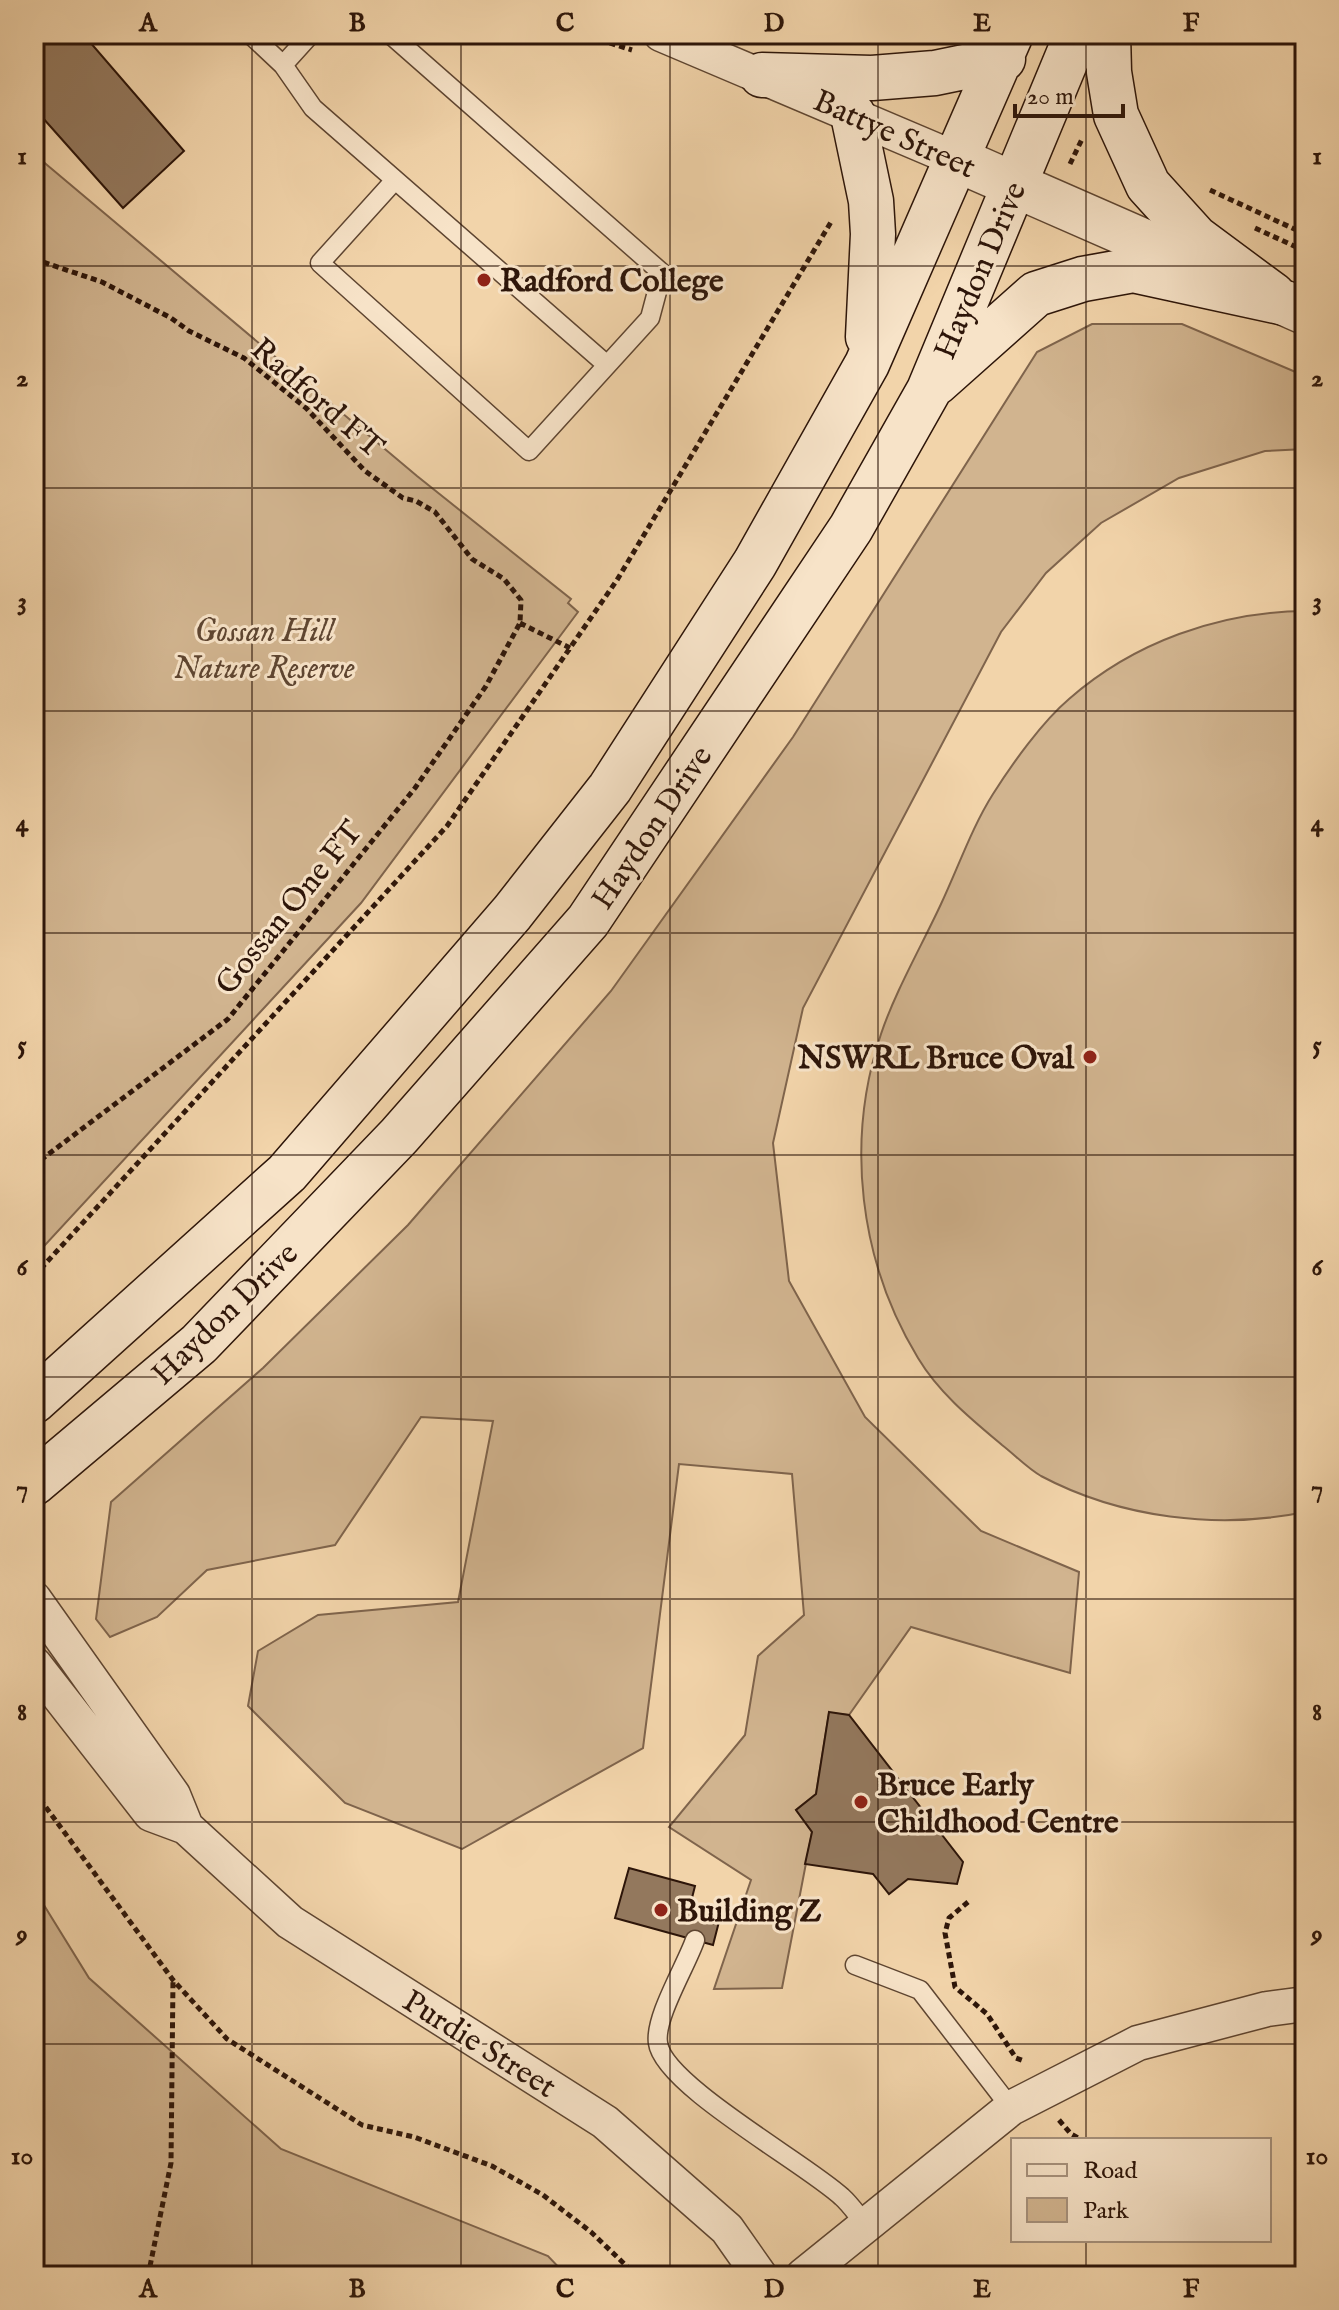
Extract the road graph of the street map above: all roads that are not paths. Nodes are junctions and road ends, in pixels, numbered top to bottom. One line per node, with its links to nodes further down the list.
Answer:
1 (250, 34): 8 (lane)
2 (311, 34): 8 (lane)
3 (390, 34): 16 (lane)
4 (661, 34): 9 (street, Battye Street)
5 (1077, 34): 13 (main road, Haydon Drive)
6 (1108, 34): 14 (main road)
7 (1007, 46): 9 (main road); 11 (main road, Haydon Drive)
8 (283, 65): 12 (lane)
9 (762, 75): 10 (street, Battye Street)
10 (853, 115): 11 (street, Battye Street); 15 (main road)
11 (958, 160): 13 (main road, Battye Street); 15 (main road, Haydon Drive)
12 (395, 180): 16 (lane); 16 (lane)
13 (1014, 185): 14 (main road, Battye Street); 17 (main road, Haydon Drive)
14 (1295, 308): 17 (main road)
15 (867, 364): 18 (main road, Haydon Drive)
16 (607, 365)
17 (929, 390): 19 (main road, Haydon Drive)
18 (34, 1401)
19 (34, 1483)
20 (34, 1599): 22 (street, Purdie Street)
21 (34, 1664): 22 (street, Purdie Street)
22 (186, 1827): 28 (street, Purdie Street)
23 (695, 1940): 27 (lane)
24 (855, 1965): 26 (lane)
25 (1305, 2004): 26 (street)
26 (1011, 2108): 27 (street)
27 (866, 2225): 29 (street)
28 (760, 2276)
29 (803, 2276)

